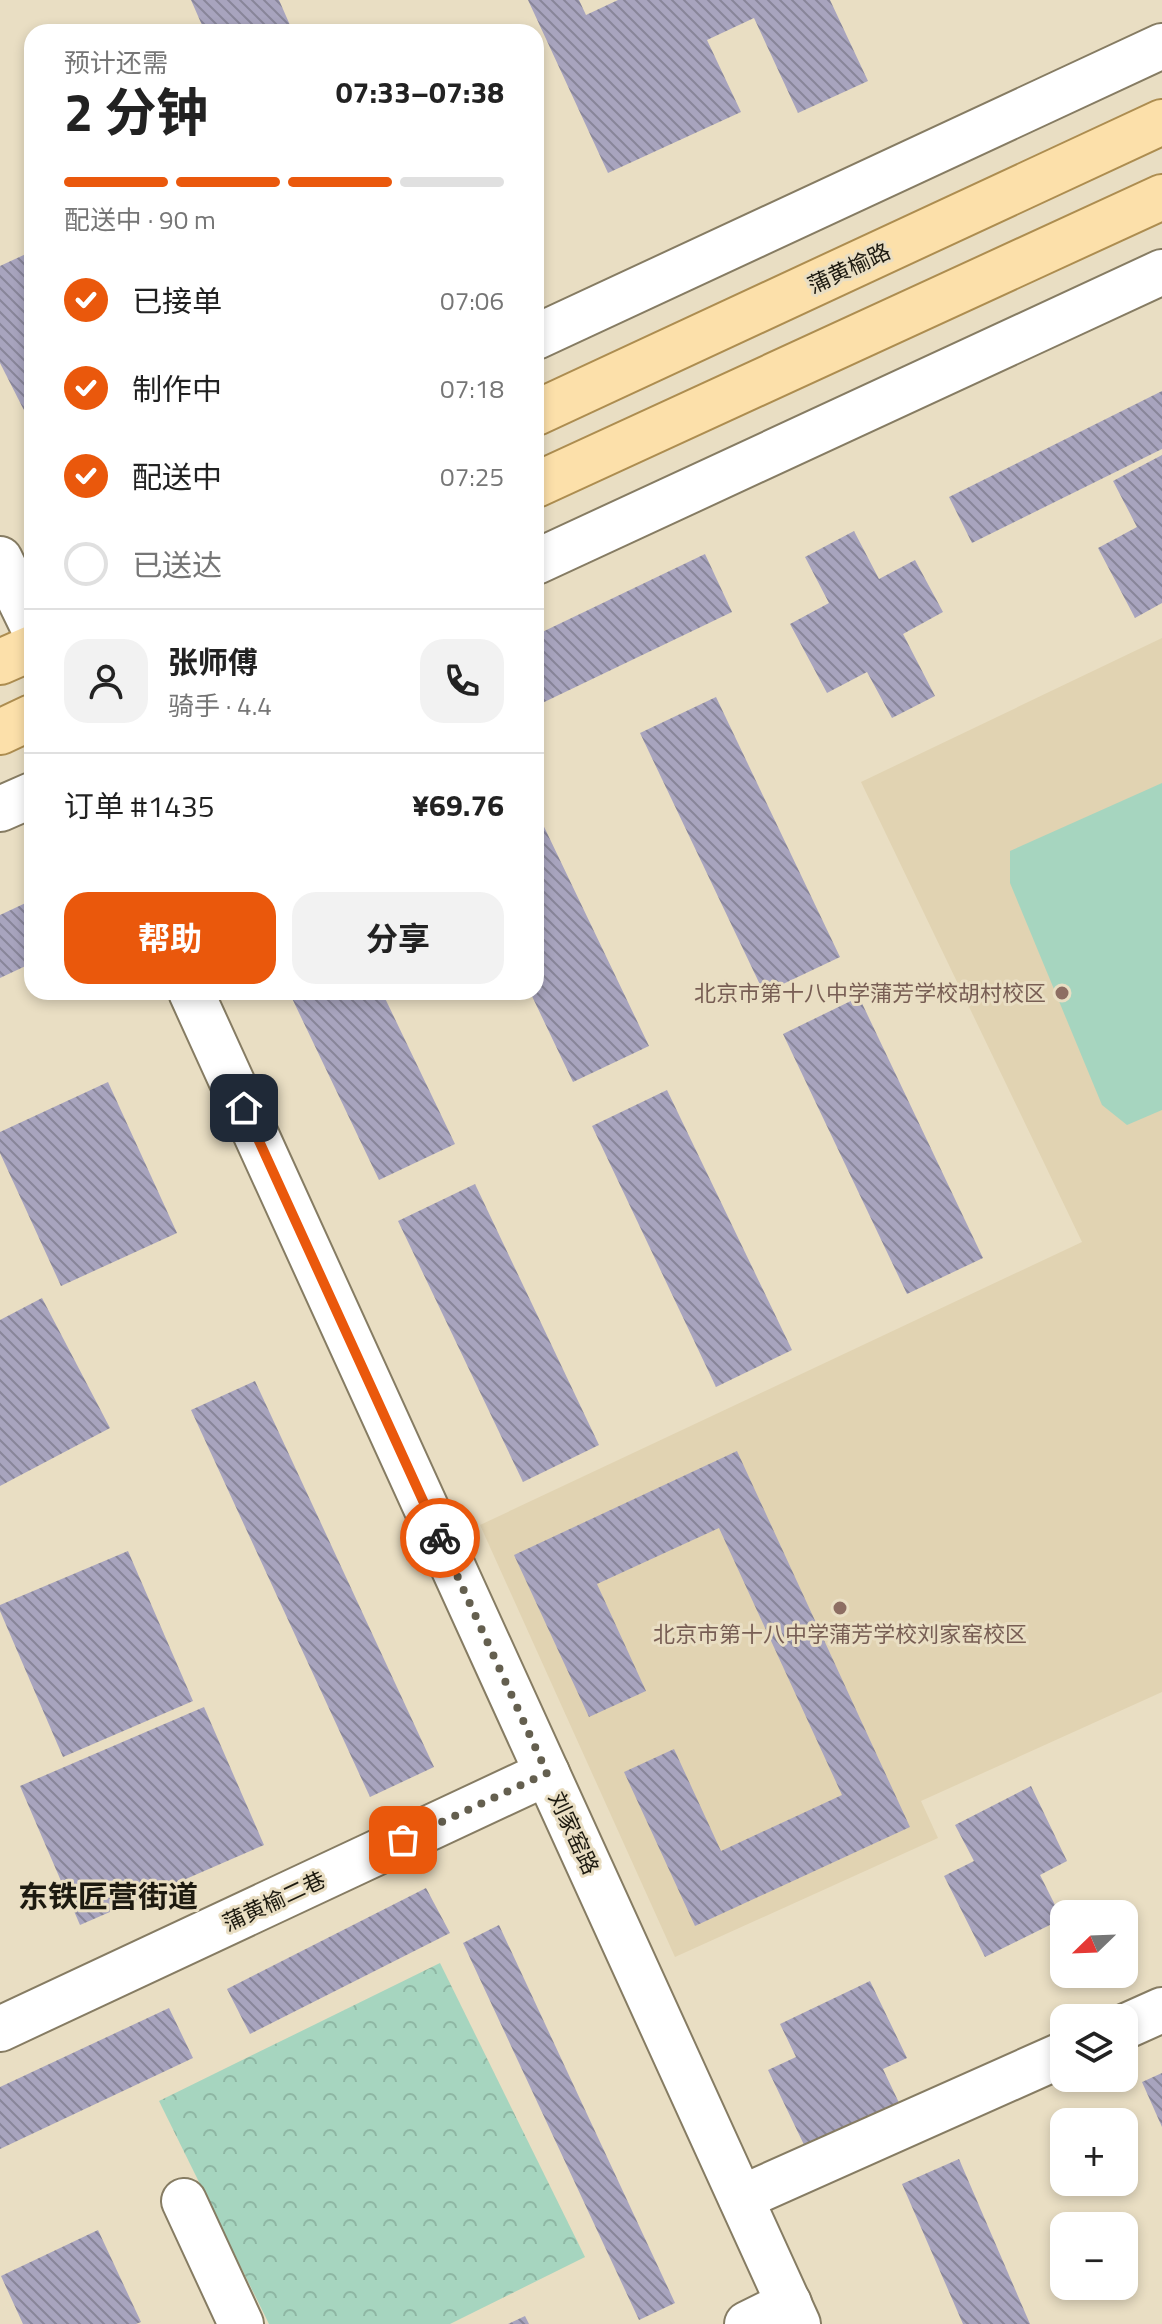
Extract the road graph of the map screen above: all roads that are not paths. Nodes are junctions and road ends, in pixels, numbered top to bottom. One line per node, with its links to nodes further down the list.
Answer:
1 (1162, 46): 5 (street)
2 (1162, 122): 6 (main road, 蒲黄榆路)
3 (1161, 198): 7 (main road)
4 (1162, 272): 8 (street)
5 (544, 333)
6 (544, 409)
7 (544, 481)
8 (544, 558)
9 (11, 574): 10 (street)
10 (24, 606)
11 (24, 652): 12 (main road)
12 (0, 662)
13 (24, 721): 14 (main road)
14 (0, 732)
15 (24, 798): 16 (street)
16 (0, 809)
17 (195, 1000): 18 (street, 刘家窑路)
18 (547, 1773): 21 (street, 蒲黄榆二巷); 23 (street, 刘家窑路)
19 (1162, 2010): 20 (street)
20 (1138, 2021)
21 (0, 2029)
22 (1050, 2060): 23 (street)
23 (741, 2198): 25 (street, 刘家窑路)
24 (184, 2201): 26 (street)
25 (794, 2314): 27 (street)
26 (241, 2324)
27 (747, 2324)

